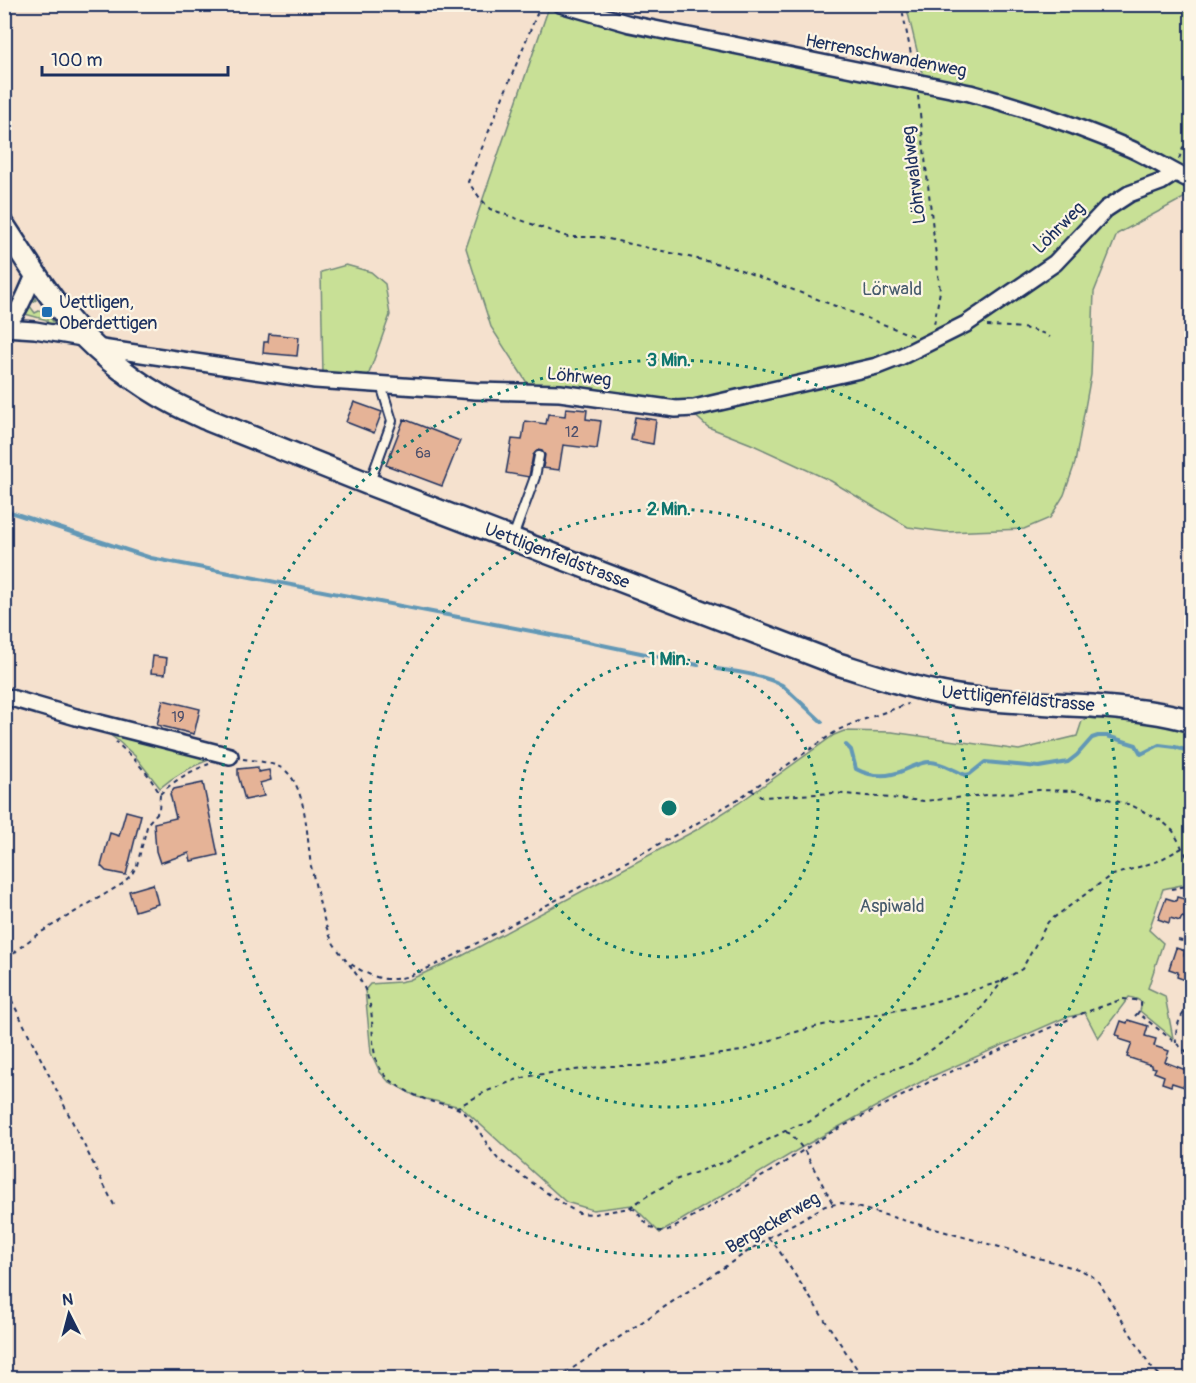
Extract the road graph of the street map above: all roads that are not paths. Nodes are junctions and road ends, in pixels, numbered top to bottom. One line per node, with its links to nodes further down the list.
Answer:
1 (560, 4): 2 (street, Herrenschwandenweg)
2 (1175, 173): 3 (street, Herrenschwandenweg); 8 (street, Löhrweg)
3 (1191, 181)
4 (4, 226): 5 (main road, Uettligenfeldstrasse)
5 (34, 273): 6 (street); 7 (main road, Uettligenfeldstrasse)
6 (4, 328): 7 (street, Löhrweg)
7 (91, 343): 8 (street, Löhrweg); 10 (main road, Uettligenfeldstrasse)
8 (381, 385): 10 (lane)
9 (539, 456): 11 (lane)
10 (369, 484): 11 (main road, Uettligenfeldstrasse)
11 (512, 539): 13 (main road, Uettligenfeldstrasse)
12 (4, 696): 14 (street)
13 (1191, 721)
14 (230, 756)

